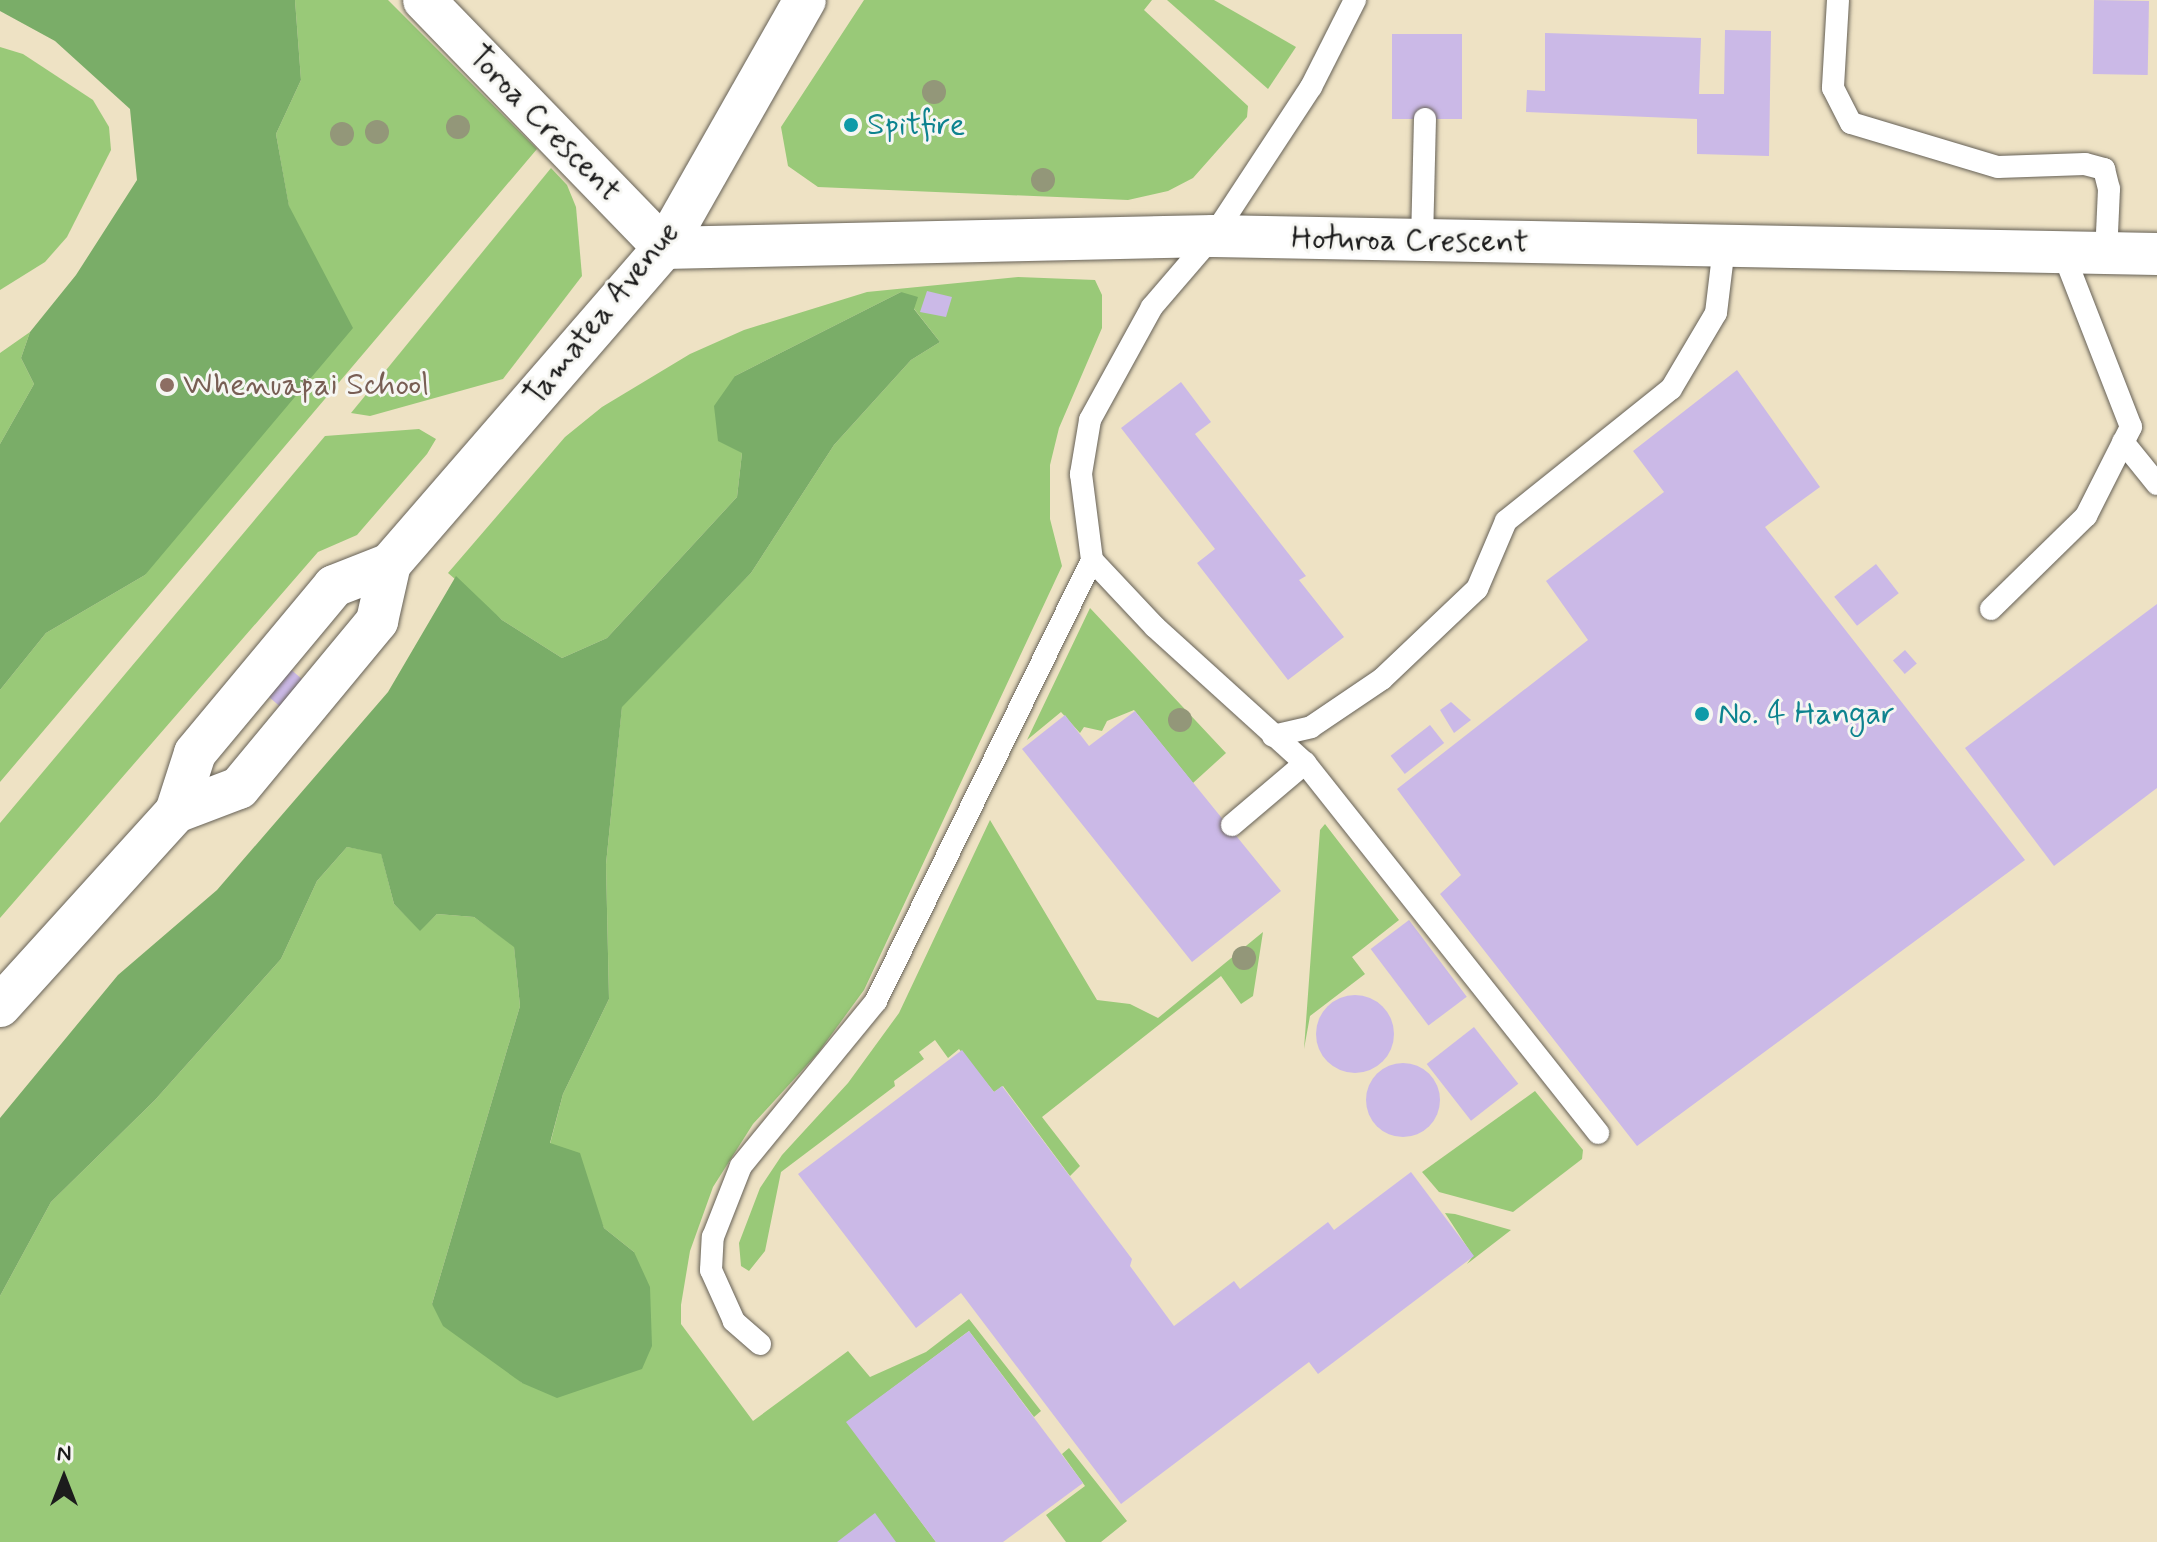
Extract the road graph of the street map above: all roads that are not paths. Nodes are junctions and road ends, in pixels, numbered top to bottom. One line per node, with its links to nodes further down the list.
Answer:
1 (424, 0): 9 (street, Toroa Crescent)
2 (805, 0): 9 (street, Tamatea Avenue)
3 (1355, 0): 6 (lane)
4 (1838, 0): 11 (lane)
5 (1425, 119): 7 (lane)
6 (1213, 236): 7 (street, Hoturoa Crescent); 9 (street, Hoturoa Crescent); 15 (lane)
7 (1422, 241): 8 (street, Hoturoa Crescent)
8 (1724, 247): 10 (street, Hoturoa Crescent); 18 (lane)
9 (664, 248): 16 (street, Tamatea Avenue)
10 (2063, 253): 11 (street, Hoturoa Crescent); 13 (lane)
11 (2106, 254): 12 (street, Hoturoa Crescent)
12 (2157, 254)
13 (2123, 442): 14 (lane); 17 (lane)
14 (2157, 484)
15 (1092, 560): 18 (lane); 24 (lane)
16 (390, 564): 20 (street, Tamatea Avenue); 20 (street, Tamatea Avenue)
17 (1991, 609)
18 (1273, 736): 19 (lane)
19 (1305, 763): 21 (lane); 23 (lane)
20 (176, 812): 22 (street, Tamatea Avenue)
21 (1232, 825)
22 (0, 1006)
23 (1598, 1133)
24 (760, 1344)

